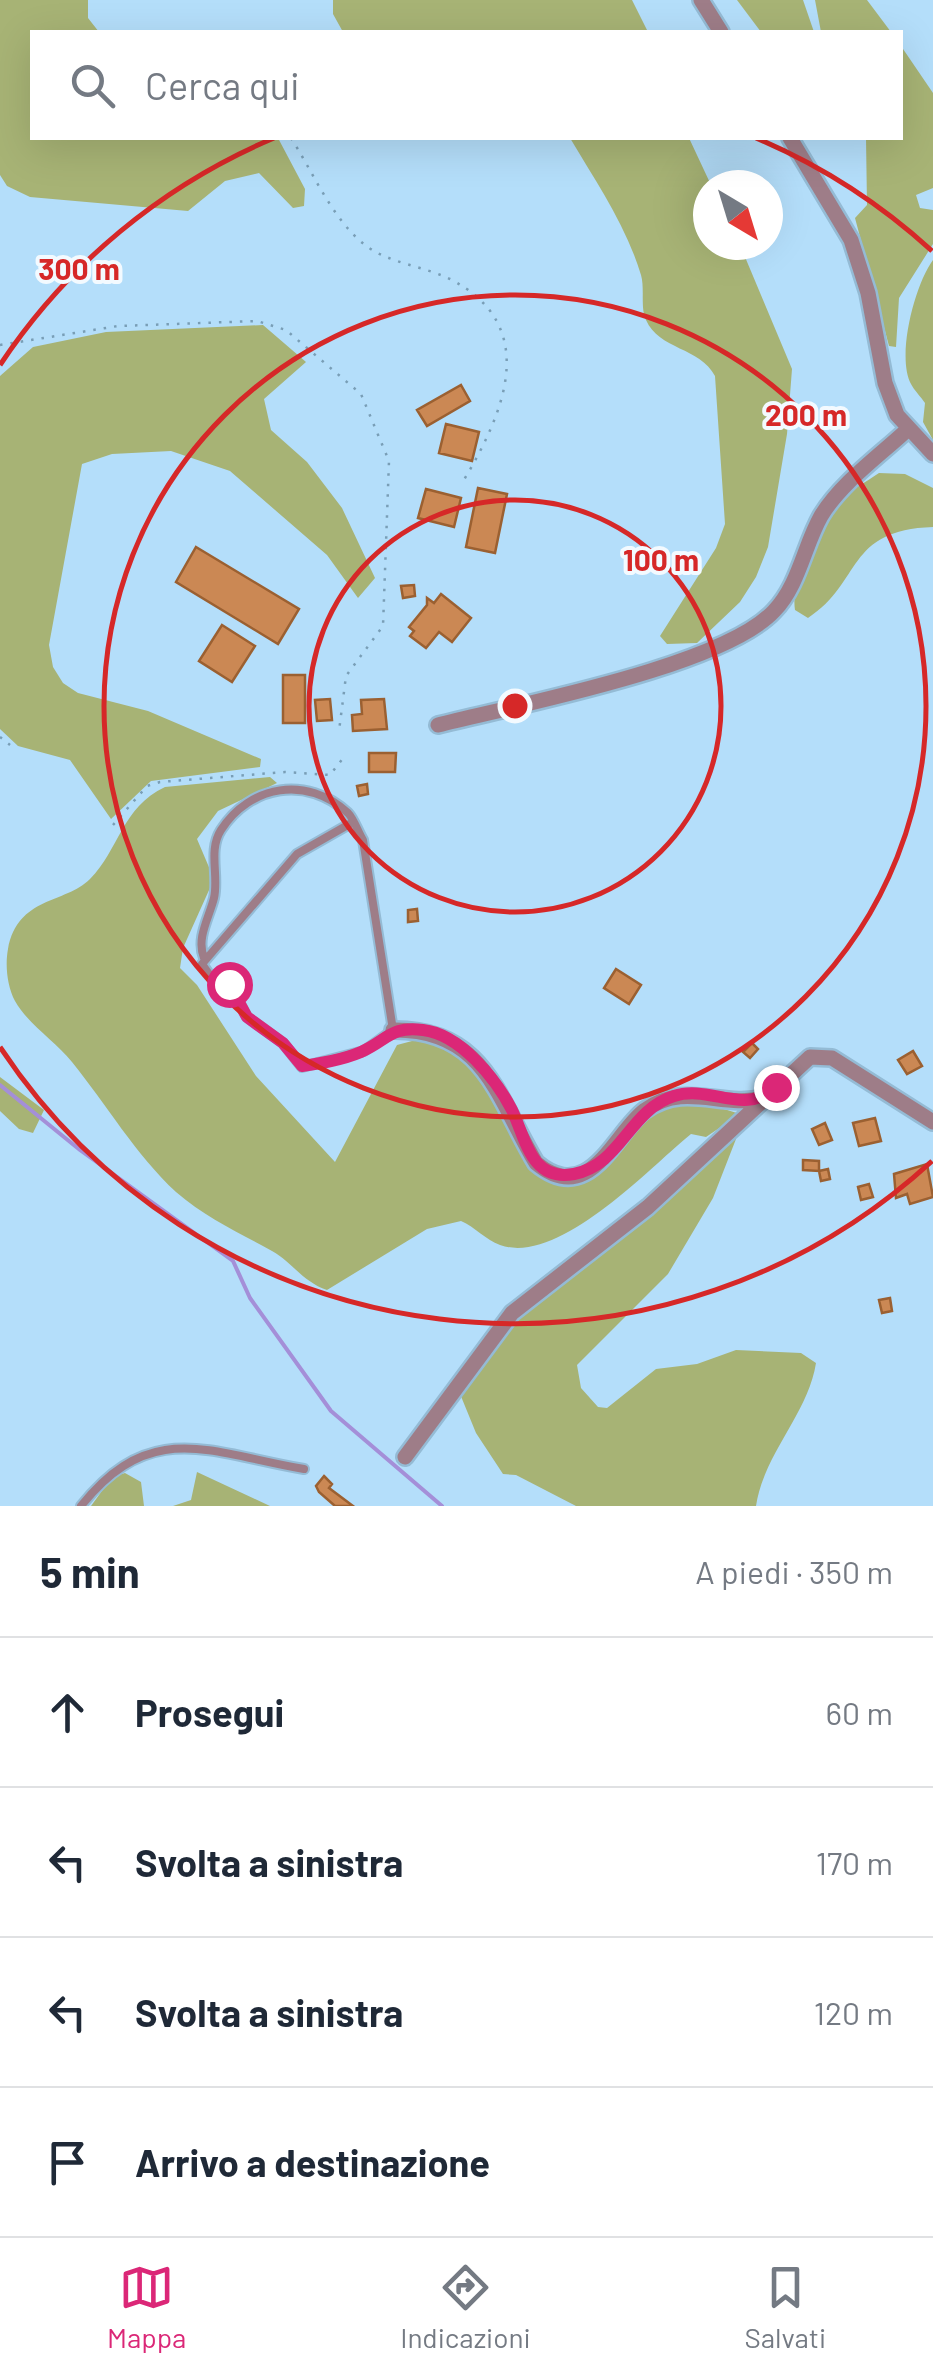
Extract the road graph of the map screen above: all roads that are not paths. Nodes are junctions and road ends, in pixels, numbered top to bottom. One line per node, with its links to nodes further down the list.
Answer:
1 (700, 0): 2 (street)
2 (720, 30)
3 (791, 140): 4 (street)
4 (907, 430): 5 (street); 6 (street)
5 (933, 454)
6 (438, 725)
7 (353, 822): 8 (lane); 8 (lane); 9 (lane)
8 (204, 958): 9 (lane)
9 (393, 1030): 10 (street)
10 (764, 1098): 11 (street); 12 (street)
11 (933, 1122)
12 (404, 1457)
13 (304, 1469): 14 (lane)
14 (81, 1506)

